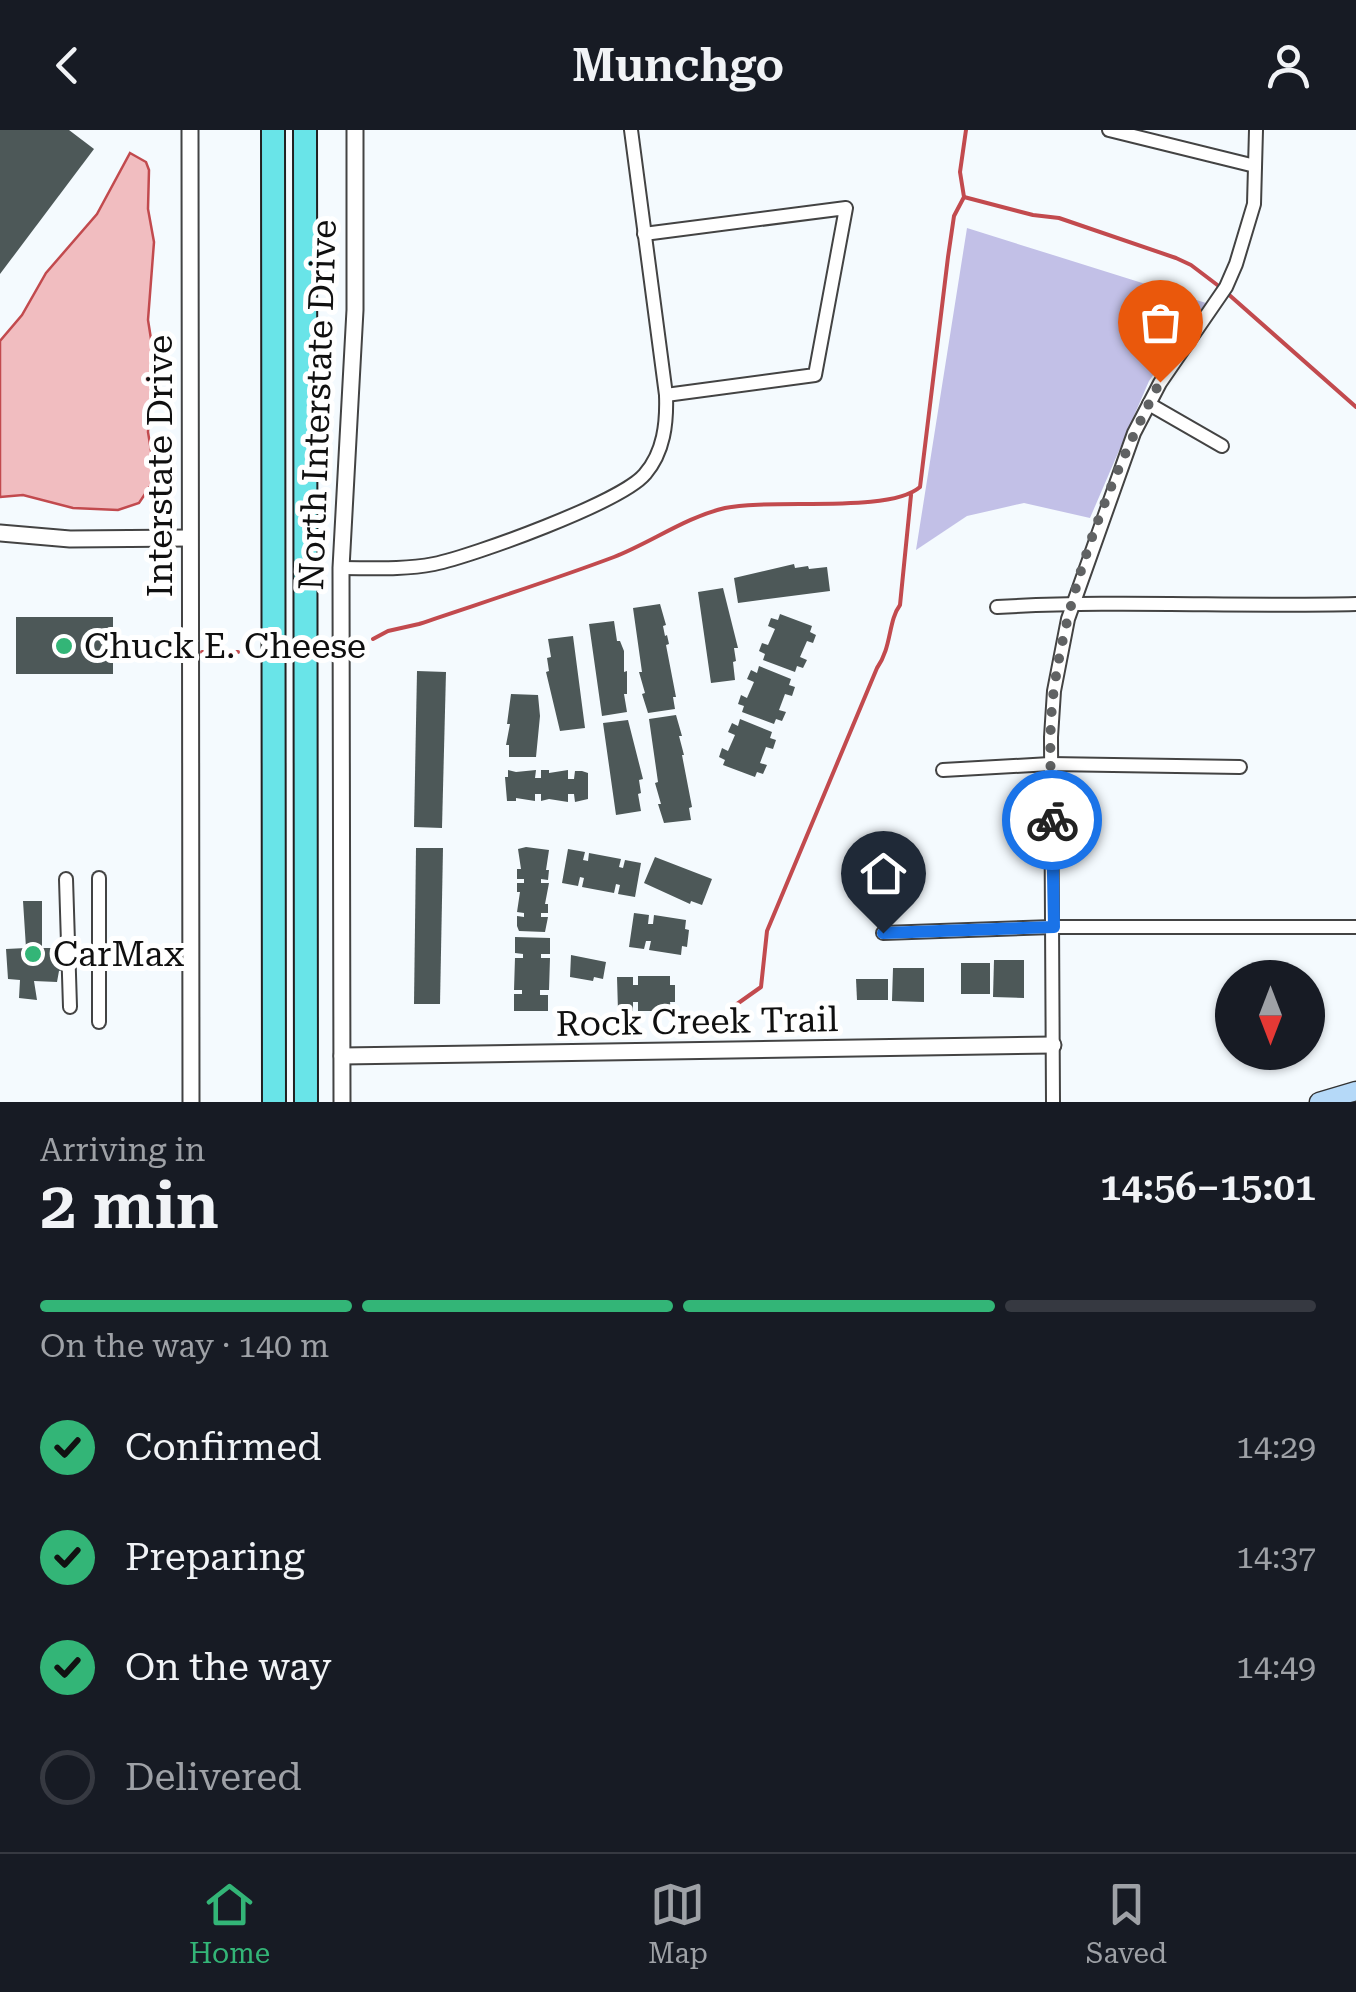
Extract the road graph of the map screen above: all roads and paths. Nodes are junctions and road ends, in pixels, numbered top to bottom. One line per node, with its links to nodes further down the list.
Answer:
1 (190, 130): 14 (street, Interstate Drive)
2 (273, 130): 33 (highway)
3 (305, 130): 34 (highway)
4 (355, 130): 15 (street, North Interstate Drive)
5 (630, 130): 9 (street)
6 (1108, 130): 8 (street)
7 (1256, 130): 8 (street)
8 (1255, 166): 11 (street)
9 (644, 234): 10 (street); 10 (street)
10 (666, 394): 15 (street)
11 (1149, 404): 12 (street); 16 (street)
12 (1222, 446)
13 (0, 533): 14 (street)
14 (189, 538): 32 (street, Interstate Drive)
15 (341, 568): 30 (street, North Interstate Drive)
16 (1073, 602): 17 (street); 18 (street); 19 (street)
17 (1356, 604)
18 (997, 607)
19 (1050, 764): 20 (street); 21 (street); 24 (street)
20 (1240, 767)
21 (943, 770)
22 (98, 878): 28 (street)
23 (66, 879): 27 (street)
24 (1054, 927): 25 (street); 26 (street); 29 (street)
25 (1356, 928)
26 (883, 933)
27 (70, 1007)
28 (98, 1022)
29 (1053, 1045): 30 (street, Rock Creek Trail); 36 (street)
30 (342, 1056): 35 (street, North Interstate Drive)
31 (1356, 1091): 37 (main road)
32 (192, 1102)
33 (274, 1102)
34 (306, 1102)
35 (342, 1102)
36 (1053, 1102)
37 (1319, 1102)

